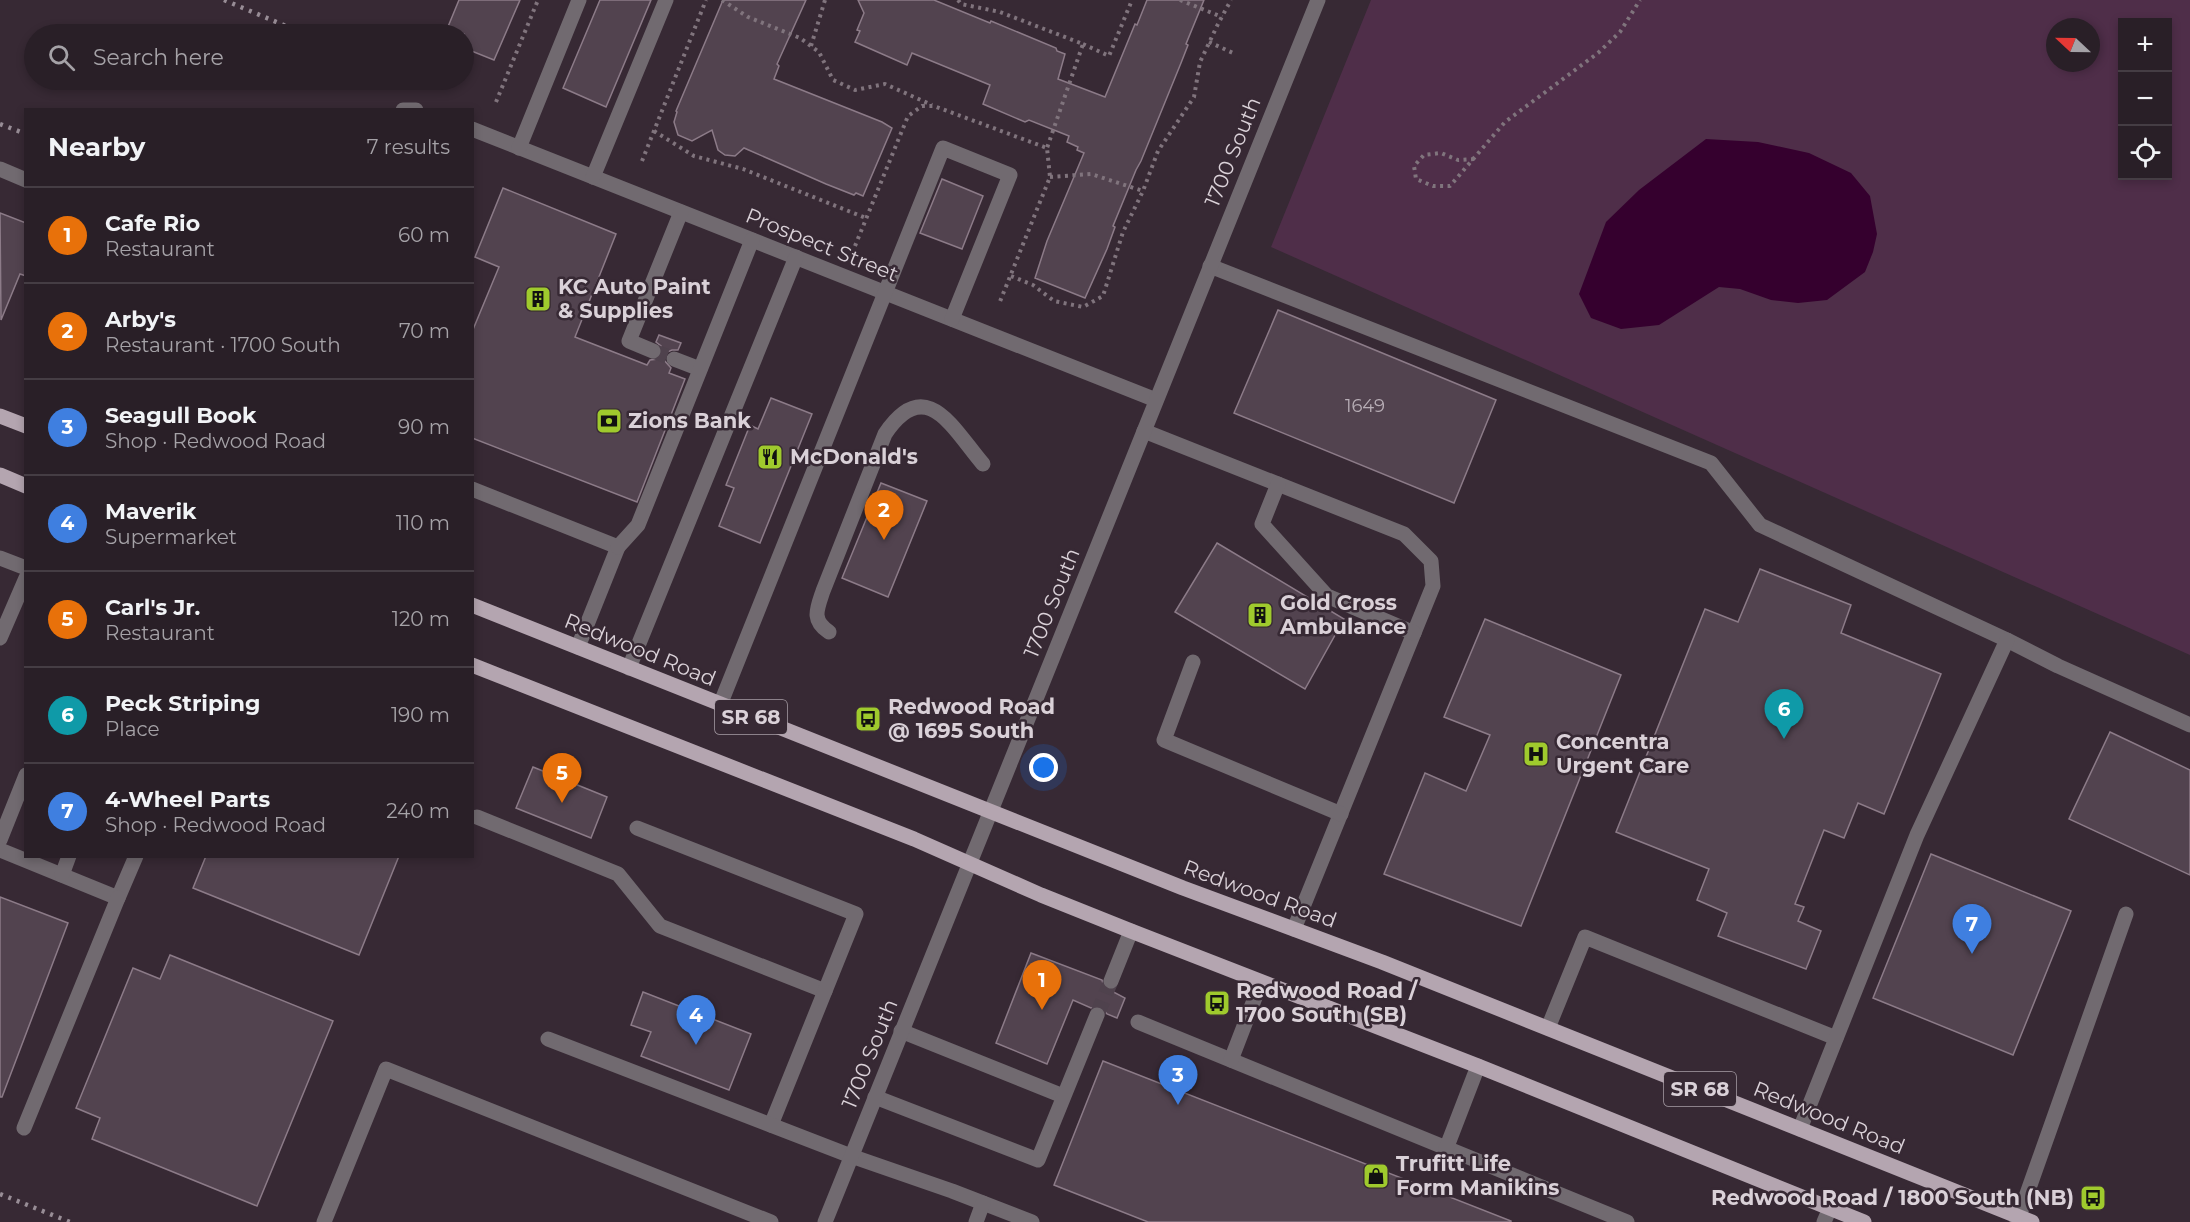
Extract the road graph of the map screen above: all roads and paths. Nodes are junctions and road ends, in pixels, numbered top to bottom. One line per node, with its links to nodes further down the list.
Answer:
1 (538, 0): 18 (path)
2 (579, 0): 22 (street)
3 (666, 0): 27 (street)
4 (706, 0): 21 (path)
5 (722, 0): 16 (path)
6 (825, 0): 16 (path)
7 (958, 0): 15 (path)
8 (1132, 0): 15 (path)
9 (1180, 0): 13 (path)
10 (1231, 0): 13 (path)
11 (1318, 0): 35 (street, 1700 South)
12 (1640, 0): 24 (path)
13 (1222, 17): 14 (path)
14 (1209, 42): 17 (path); 30 (path)
15 (1083, 44): 23 (path)
16 (811, 46): 19 (path)
17 (1235, 54)
18 (496, 102)
19 (934, 106)
20 (474, 130): 22 (street, Prospect Street)
21 (654, 131): 25 (path); 32 (path)
22 (519, 148): 27 (street, Prospect Street)
23 (1047, 148)
24 (1474, 159): 24 (path)
25 (642, 161)
26 (0, 169): 29 (street)
27 (593, 177): 31 (street, Prospect Street)
28 (1050, 177): 30 (path)
29 (24, 179)
30 (1143, 191): 36 (path)
31 (681, 212): 33 (street, Prospect Street); 39 (street)
32 (866, 218)
33 (752, 240): 34 (street, Prospect Street); 41 (street)
34 (796, 257): 37 (street, Prospect Street); 63 (street)
35 (1210, 266): 42 (street, 1700 South); 59 (street)
36 (1011, 276)
37 (885, 293): 38 (street, Prospect Street); 38 (street); 64 (street)
38 (952, 319): 42 (street, Prospect Street)
39 (653, 351)
40 (675, 359): 41 (street)
41 (700, 369): 51 (street)
42 (1156, 400): 45 (street, 1700 South)
43 (0, 416): 44 (main road)
44 (24, 425)
45 (1144, 430): 48 (street); 67 (street, 1700 South)
46 (983, 464): 56 (street)
47 (0, 475): 49 (main road)
48 (1278, 484): 57 (street); 57 (street)
49 (24, 485)
50 (474, 490): 51 (street)
51 (618, 547): 60 (street)
52 (0, 558): 53 (street)
53 (24, 567)
54 (24, 583): 58 (street)
55 (474, 607): 60 (main road, Redwood Road / SR 68)
56 (829, 632)
57 (1414, 633): 68 (street)
58 (0, 638)
59 (2007, 640): 65 (street); 88 (street)
60 (578, 647): 63 (main road, Redwood Road / SR 68)
61 (1193, 662): 68 (street)
62 (474, 666): 75 (main road, SR 68)
63 (629, 668): 64 (main road, Redwood Road / SR 68)
64 (720, 705): 67 (main road, Redwood Road / SR 68)
65 (2190, 725)
66 (24, 780): 71 (street)
67 (990, 811): 75 (street, 1700 South); 79 (main road, Redwood Road / SR 68)
68 (1341, 814): 79 (street)
69 (477, 817): 83 (street)
70 (637, 828): 83 (street)
71 (0, 840)
72 (0, 850): 76 (street)
73 (68, 858): 76 (street)
74 (135, 858): 77 (street)
75 (969, 863): 80 (main road, SR 68); 87 (street, 1700 South)
76 (62, 875): 77 (street)
77 (118, 898): 95 (street)
78 (2126, 914): 101 (street)
79 (1294, 929): 86 (main road, Redwood Road / SR 68)
80 (1131, 931): 81 (street); 82 (main road, SR 68)
81 (1111, 981)
82 (1261, 982): 90 (street); 91 (main road, SR 68)
83 (825, 991): 94 (street)
84 (1097, 1016): 92 (street)
85 (1138, 1022): 90 (street)
86 (1548, 1028): 88 (street); 96 (main road, Redwood Road / SR 68)
87 (901, 1031): 92 (street); 93 (street, 1700 South)
88 (1836, 1038): 96 (street)
89 (548, 1040): 94 (street)
90 (1231, 1060): 97 (street)
91 (1478, 1066): 97 (street); 100 (main road, SR 68)
92 (1063, 1096): 93 (street)
93 (875, 1097): 98 (street, 1700 South)
94 (771, 1125): 98 (street)
95 (24, 1128)
96 (1800, 1129): 101 (main road, Redwood Road / SR 68)
97 (1446, 1149): 107 (street)
98 (851, 1156): 99 (street); 104 (street, 1700 South)
99 (983, 1203): 105 (street); 106 (street)
100 (1827, 1215): 108 (main road, SR 68)
101 (2022, 1220)
102 (324, 1222): 103 (street)
103 (771, 1222)
104 (825, 1222)
105 (976, 1222)
106 (1032, 1222)
107 (1627, 1222)
108 (1864, 1222)

